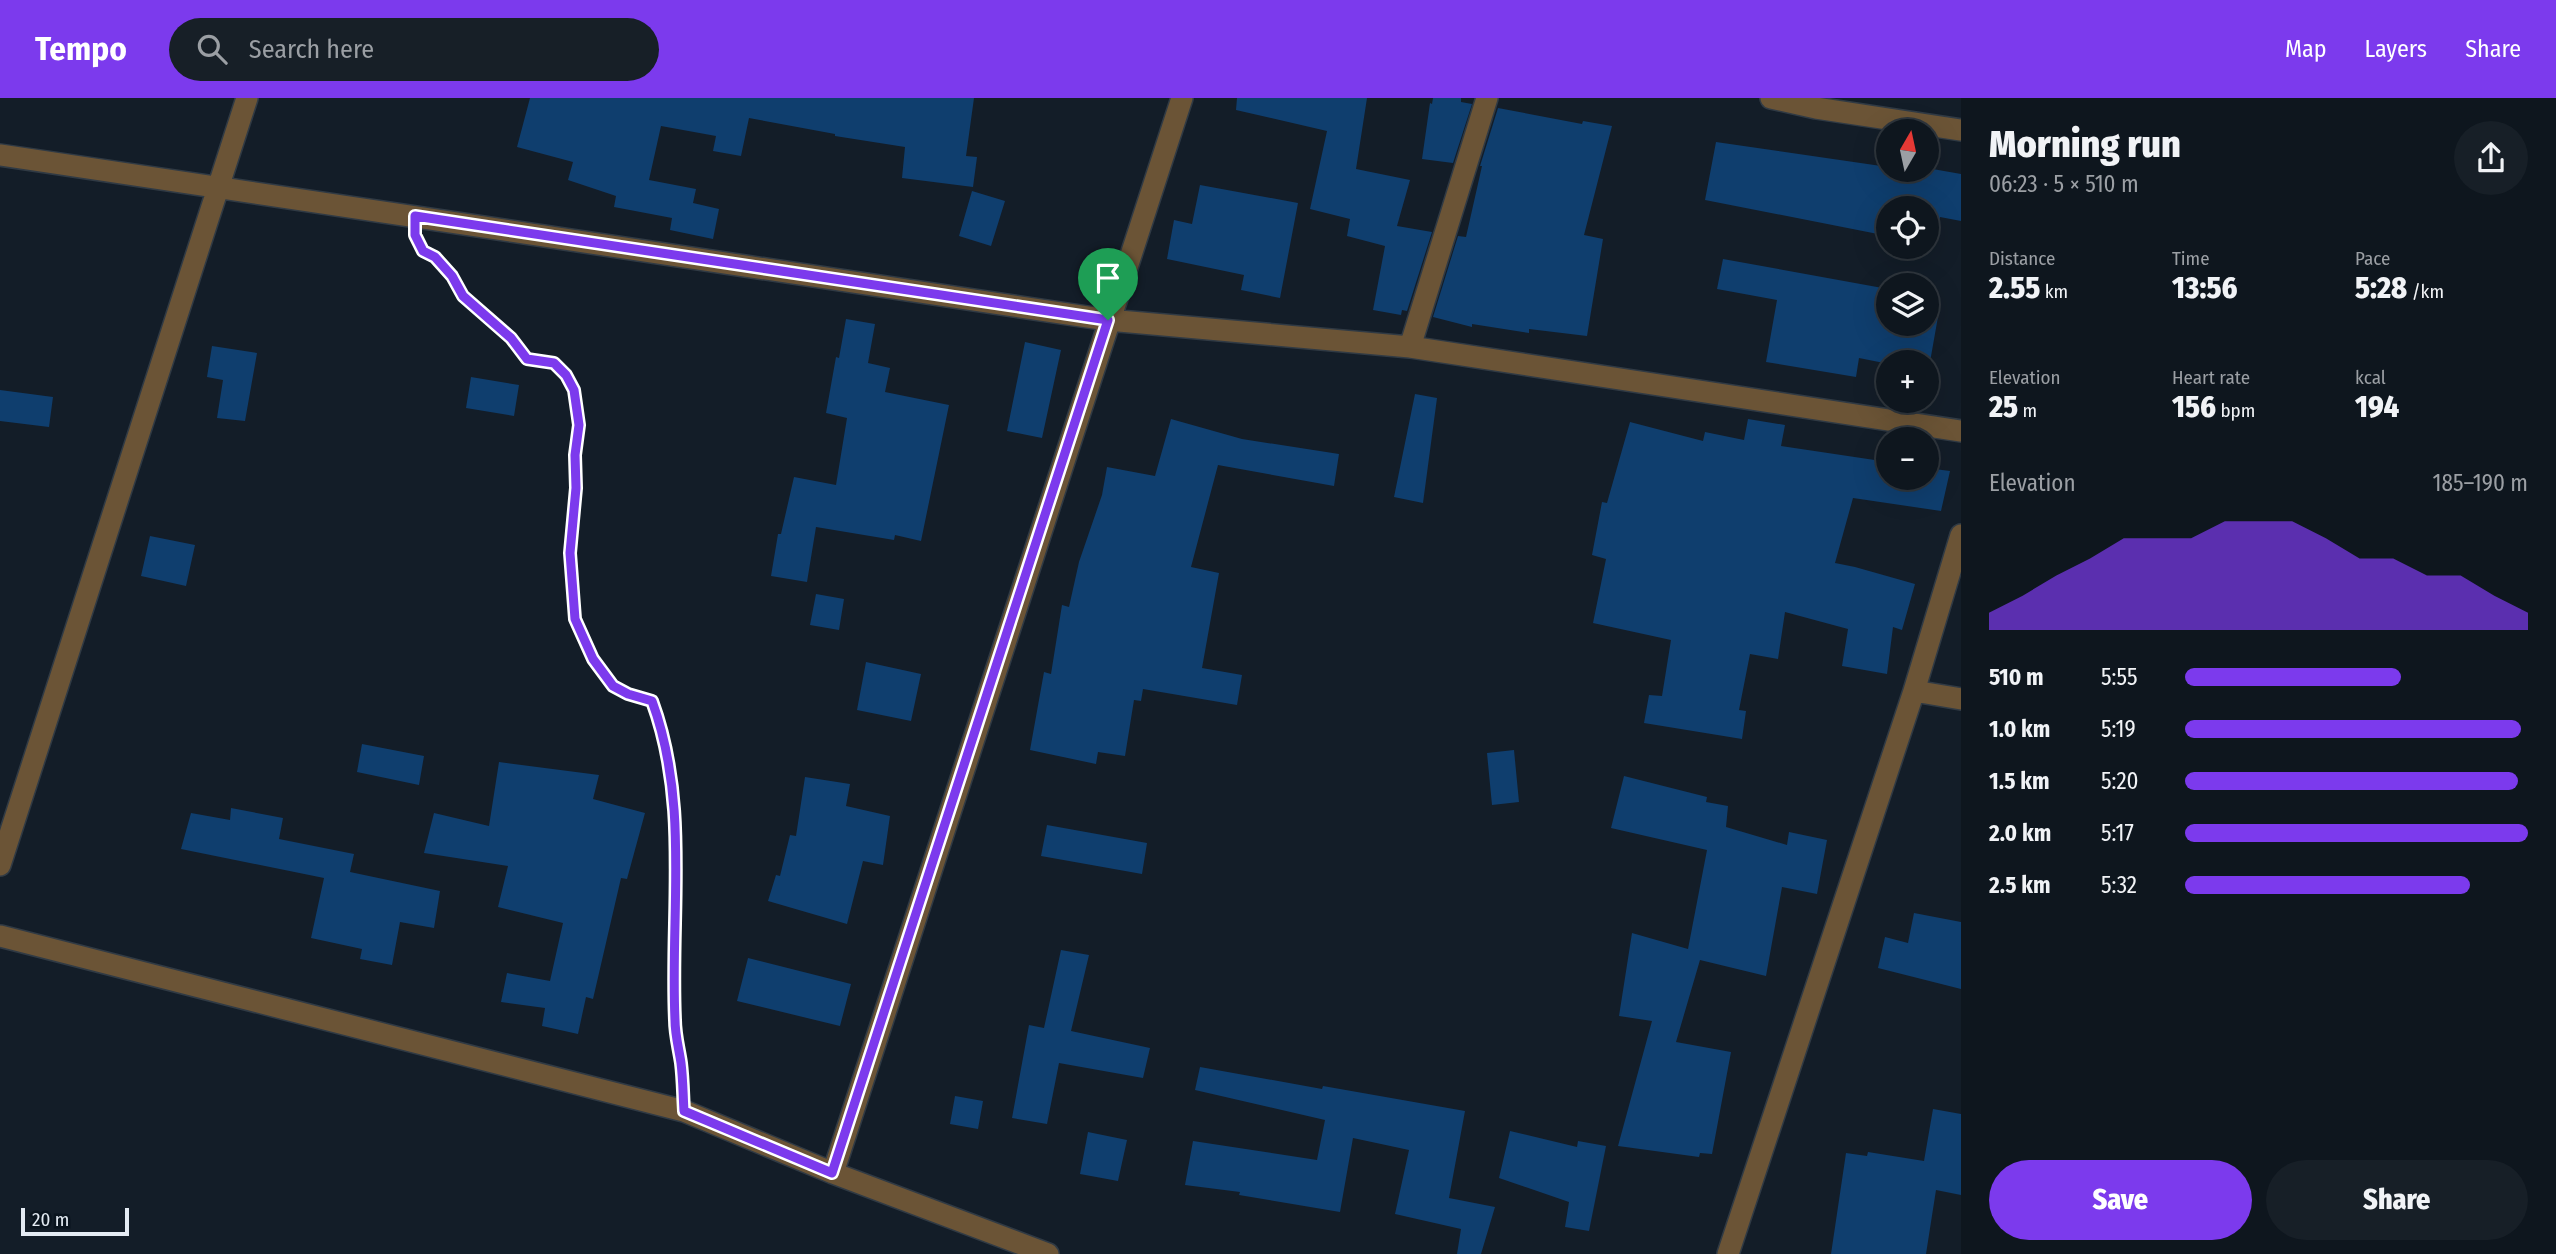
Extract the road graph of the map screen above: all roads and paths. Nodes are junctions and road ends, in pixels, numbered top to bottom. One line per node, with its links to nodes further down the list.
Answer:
1 (247, 98): 8 (street)
2 (1182, 98): 10 (street)
3 (1487, 98): 11 (street)
4 (1771, 98): 5 (street)
5 (1818, 103): 6 (street)
6 (1961, 131)
7 (0, 155): 8 (street)
8 (218, 187): 9 (street); 16 (street)
9 (415, 216): 10 (street); 18 (path)
10 (1108, 320): 11 (street); 19 (street)
11 (1410, 347): 12 (street)
12 (1961, 431)
13 (1961, 535): 14 (street)
14 (1914, 691): 15 (street); 21 (street)
15 (1961, 699)
16 (0, 865)
17 (0, 936): 18 (street)
18 (684, 1111): 19 (street)
19 (832, 1173): 20 (street)
20 (1048, 1254)
21 (1728, 1254)

